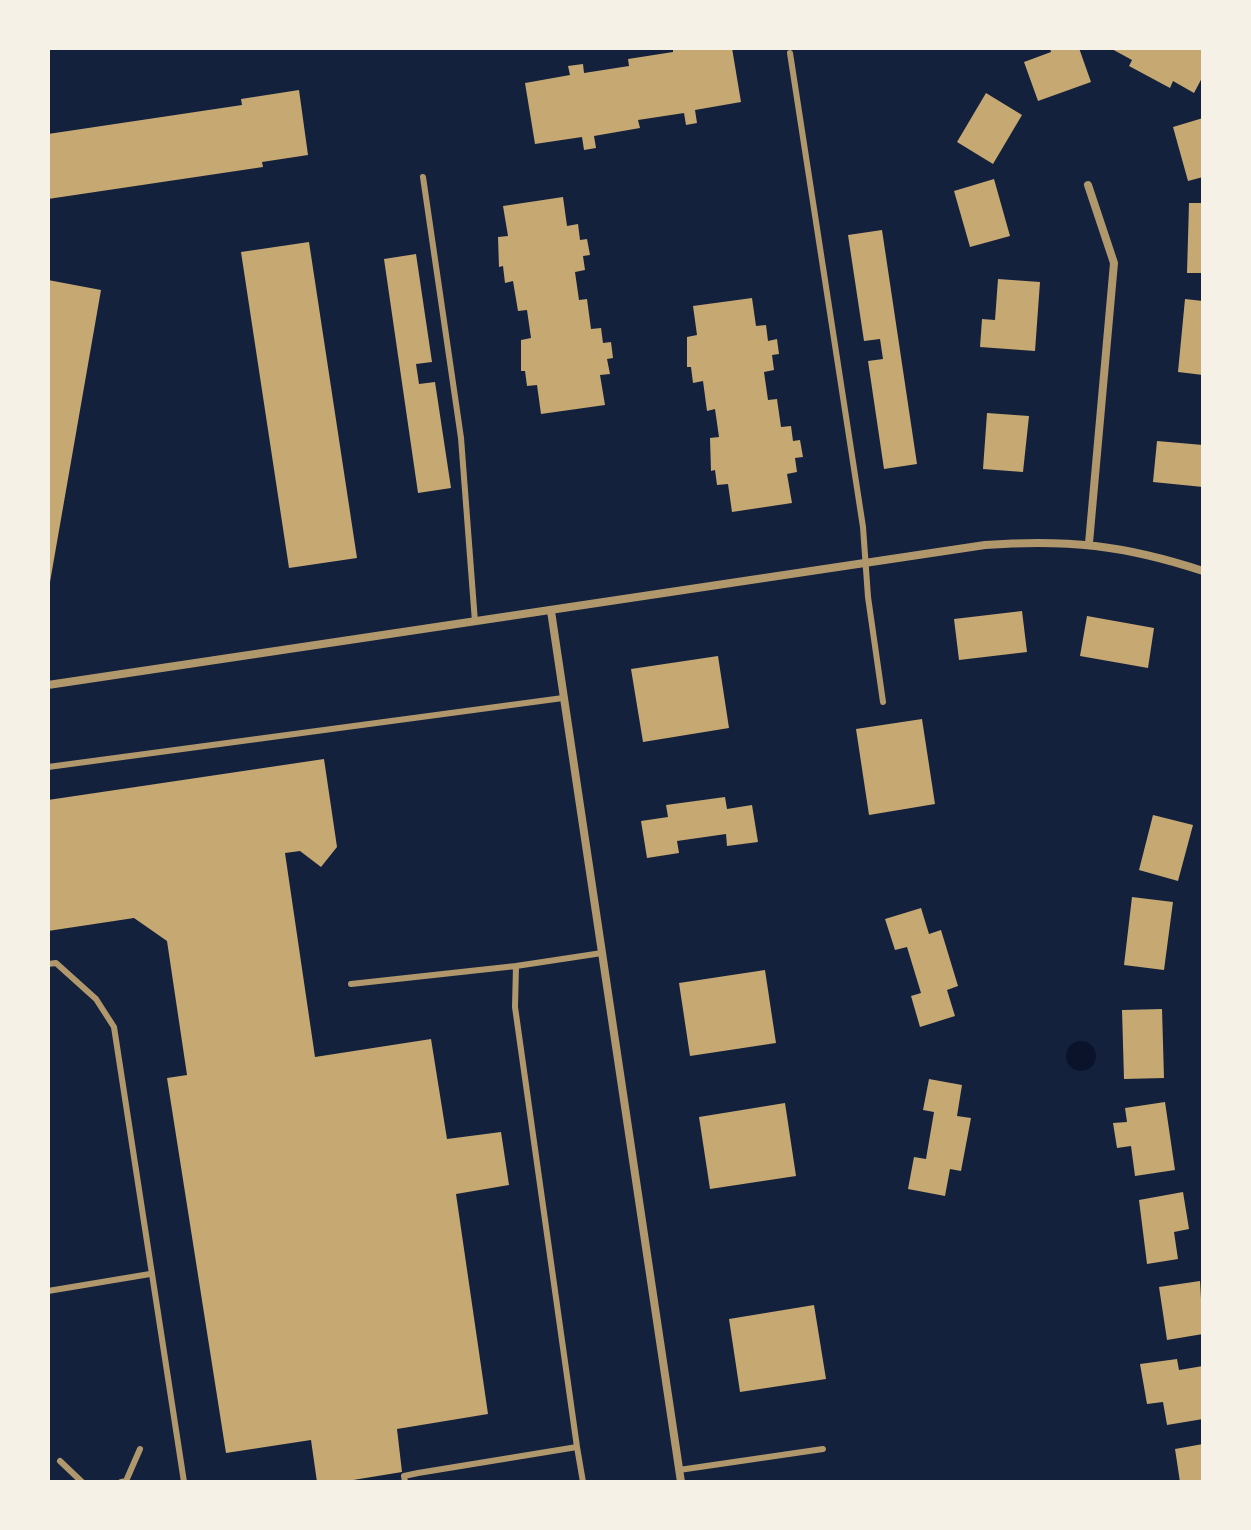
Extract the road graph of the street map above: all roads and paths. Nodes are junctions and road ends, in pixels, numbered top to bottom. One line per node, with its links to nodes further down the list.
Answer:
1 (790, 53): 5 (lane)
2 (423, 177): 8 (lane)
3 (1088, 185): 4 (street)
4 (1089, 543): 5 (street); 6 (street)
5 (867, 562): 7 (street); 11 (lane)
6 (1203, 571)
7 (551, 611): 8 (street); 10 (street)
8 (475, 622): 9 (street)
9 (48, 685)
10 (563, 698): 12 (lane); 13 (street)
11 (883, 702)
12 (48, 767)
13 (602, 953): 15 (lane); 23 (street)
14 (48, 964): 17 (lane)
15 (516, 966): 16 (lane); 19 (lane)
16 (351, 984)
17 (150, 1274): 18 (lane); 26 (lane)
18 (48, 1291)
19 (577, 1447): 27 (lane); 28 (lane)
20 (140, 1449): 25 (lane)
21 (823, 1449): 23 (lane)
22 (60, 1461): 24 (lane)
23 (679, 1470): 29 (street)
24 (82, 1482)
25 (121, 1482)
26 (184, 1482)
27 (405, 1482)
28 (583, 1482)
29 (681, 1482)

